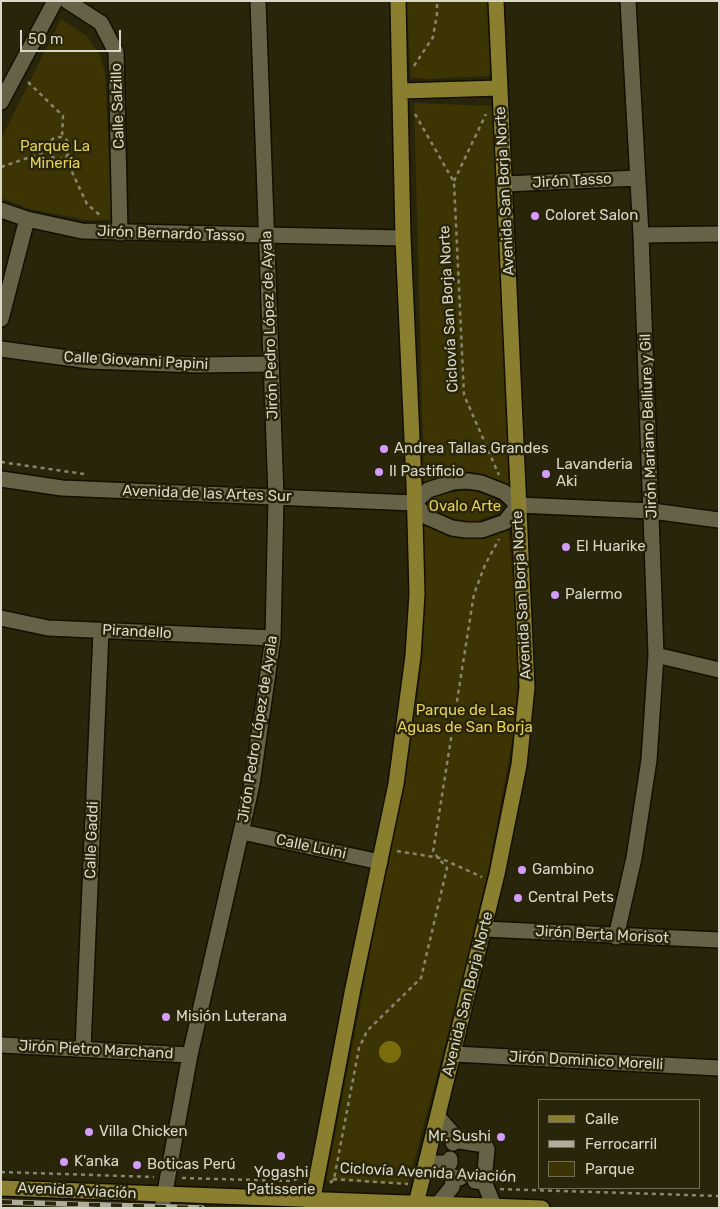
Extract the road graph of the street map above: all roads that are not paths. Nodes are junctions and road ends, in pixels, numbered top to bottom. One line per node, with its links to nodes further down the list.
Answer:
1 (55, 1): 9 (street)
2 (67, 1): 14 (street, Calle Salzillo)
3 (258, 1): 17 (street, Jirón Pedro López de Ayala)
4 (398, 1): 8 (main road)
5 (496, 1): 7 (main road, Avenida San Borja Norte)
6 (628, 1): 10 (street, Jirón Mariano Belliure y Gil)
7 (500, 88): 8 (main road); 11 (main road, Avenida San Borja Norte)
8 (408, 91): 18 (main road)
9 (1, 102)
10 (638, 178): 11 (street, Jirón Tasso); 16 (street, Jirón Mariano Belliure y Gil)
11 (506, 184): 26 (main road, Avenida San Borja Norte)
12 (1, 210): 13 (street, Jirón Bernardo Tasso)
13 (27, 219): 14 (street, Jirón Bernardo Tasso); 19 (street)
14 (120, 233): 17 (street, Jirón Bernardo Tasso)
15 (719, 234): 16 (street)
16 (641, 235): 27 (street, Jirón Mariano Belliure y Gil)
17 (267, 236): 18 (street, Jirón Bernardo Tasso); 22 (street, Jirón Pedro López de Ayala)
18 (403, 238): 25 (main road)
19 (8, 262): 20 (street)
20 (1, 319)
21 (1, 349): 22 (street, Calle Giovanni Papini)
22 (272, 364): 24 (street, Jirón Pedro López de Ayala)
23 (1, 479): 24 (street, Avenida de las Artes Sur)
24 (276, 496): 25 (street, Avenida de las Artes Sur); 31 (street, Jirón Pedro López de Ayala)
25 (414, 503): 26 (street); 26 (street); 35 (main road)
26 (518, 505): 27 (street); 36 (main road, Avenida San Borja Norte)
27 (652, 511): 28 (street); 32 (street, Jirón Mariano Belliure y Gil)
28 (719, 520)
29 (1, 618): 30 (street, Pirandello)
30 (101, 631): 31 (street, Pirandello); 40 (street, Calle Gaddi)
31 (273, 638): 34 (street, Jirón Pedro López de Ayala)
32 (656, 655): 33 (street); 37 (street, Jirón Mariano Belliure y Gil)
33 (719, 670)
34 (242, 832): 35 (street, Calle Luini); 42 (street, Jirón Pedro López de Ayala)
35 (381, 855): 48 (main road)
36 (484, 929): 37 (street, Jirón Berta Morisot); 41 (main road, Avenida San Borja Norte)
37 (616, 937): 38 (street, Jirón Berta Morisot)
38 (719, 940)
39 (1, 1045): 40 (street, Jirón Pietro Marchand)
40 (83, 1049): 42 (street, Jirón Pietro Marchand)
41 (454, 1054): 43 (street, Jirón Dominico Morelli); 44 (main road, Avenida San Borja Norte)
42 (190, 1055): 47 (street, Jirón Pedro López de Ayala)
43 (719, 1068)
44 (438, 1117): 45 (main road, Avenida San Borja Norte); 51 (street)
45 (426, 1163): 49 (street); 50 (main road, Avenida San Borja Norte)
46 (1, 1188): 47 (main road, Avenida Aviación)
47 (163, 1202): 48 (main road, Avenida Aviación)
48 (317, 1202): 50 (main road, Avenida Aviación)
49 (438, 1204): 50 (main road, Avenida Aviación); 51 (main road, Avenida Aviación)
50 (416, 1206)
51 (494, 1206): 52 (main road, Avenida Aviación)
52 (542, 1208)

